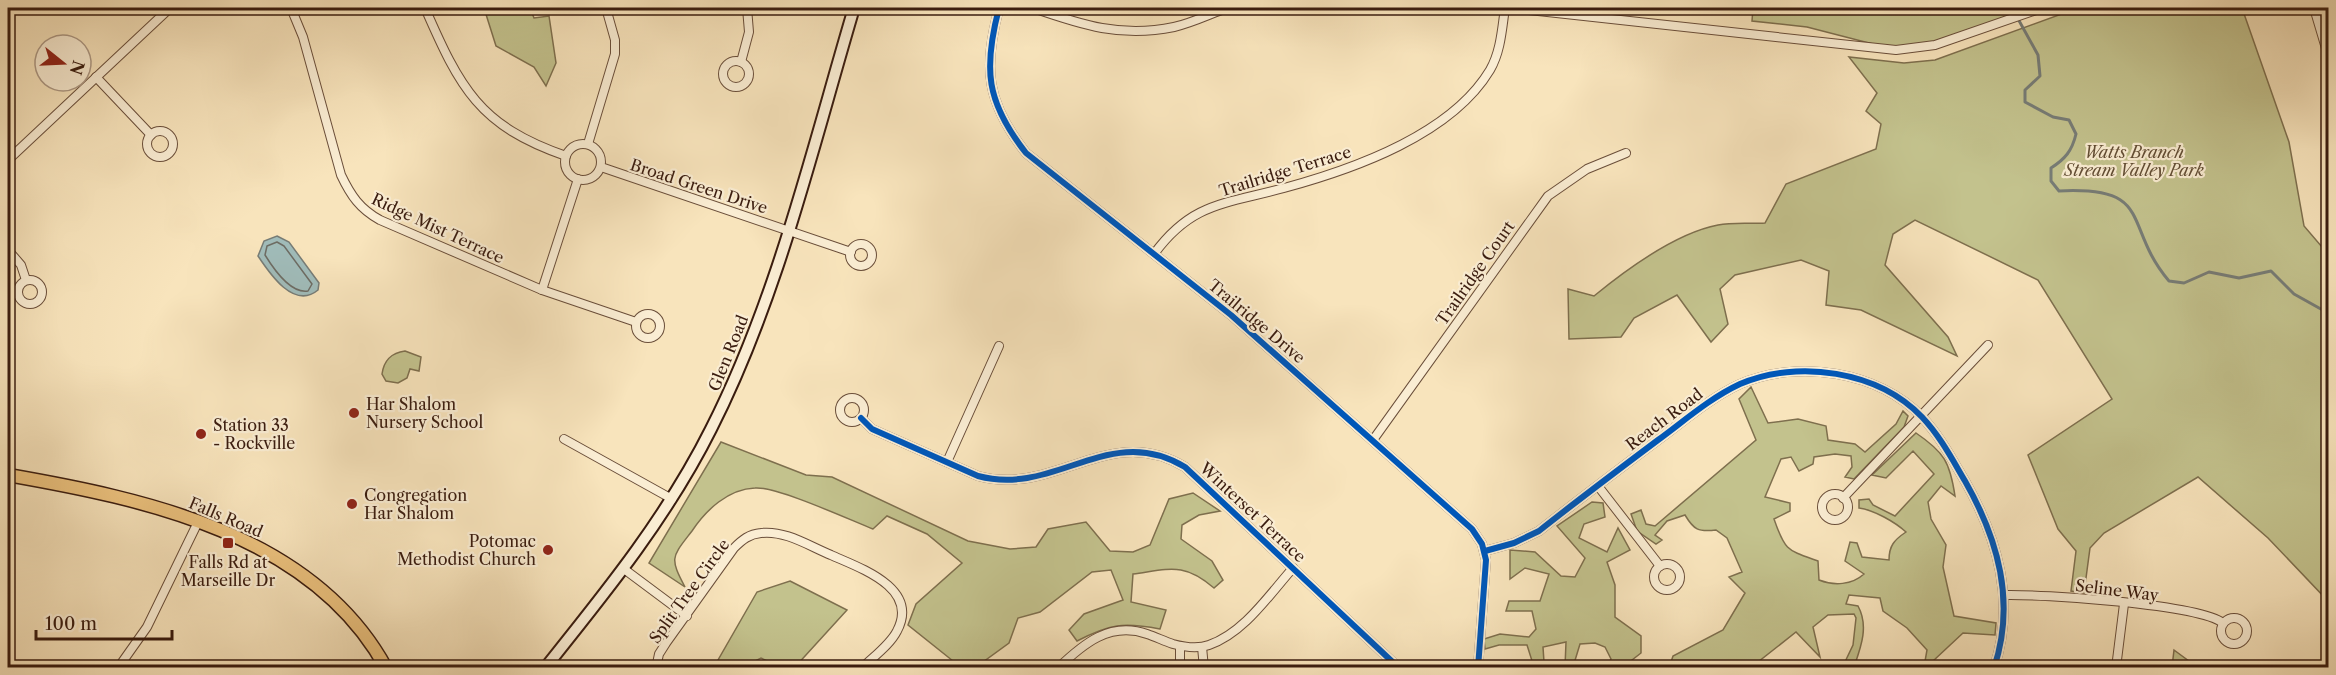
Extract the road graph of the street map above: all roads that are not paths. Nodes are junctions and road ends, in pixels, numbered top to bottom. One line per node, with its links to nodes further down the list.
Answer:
1 (170, 8): 16 (street)
2 (291, 8): 29 (street, Ridge Mist Terrace)
3 (425, 8): 20 (street)
4 (606, 8): 18 (street)
5 (747, 8): 15 (street)
6 (854, 8): 24 (main road, Glen Road)
7 (999, 8): 27 (street, Trailridge Drive)
8 (1033, 8): 9 (street)
9 (1227, 8)
10 (1505, 8): 27 (street, Trailridge Terrace)
11 (1510, 8): 12 (street)
12 (2042, 8)
13 (2314, 8): 14 (street)
14 (2328, 49)
15 (741, 62)
16 (96, 77): 17 (street); 21 (street)
17 (152, 135)
18 (588, 144): 20 (street); 22 (street)
19 (1626, 153): 36 (street, Trailridge Court)
20 (566, 156): 23 (street)
21 (8, 160)
22 (601, 167): 23 (street); 24 (street, Broad Green Drive)
23 (578, 179): 29 (street)
24 (788, 230): 26 (street, Broad Green Drive); 41 (main road, Glen Road)
25 (8, 250): 28 (street)
26 (851, 252)
27 (1154, 254): 36 (street, Trailridge Drive)
28 (27, 280)
29 (542, 290): 30 (street, Ridge Mist Terrace)
30 (636, 322)
31 (1988, 345): 33 (street)
32 (999, 346): 37 (street)
33 (1921, 416): 39 (street, Reach Road); 40 (street); 47 (street, Reach Road)
34 (861, 418): 37 (street, Winterset Terrace)
35 (564, 439): 41 (street)
36 (1373, 440): 43 (street, Trailridge Drive)
37 (947, 462): 45 (street, Winterset Terrace)
38 (8, 475): 42 (main road, Falls Road)
39 (1598, 486): 43 (street, Reach Road); 44 (street)
40 (1844, 498)
41 (672, 500): 46 (main road, Glen Road)
42 (198, 522): 54 (street); 55 (main road, Falls Road)
43 (1485, 551): 62 (street)
44 (1660, 566)
45 (1293, 568): 52 (street); 53 (street, Winterset Terrace)
46 (624, 569): 49 (street); 56 (main road, Glen Road)
47 (2004, 595): 48 (street, Seline Way); 63 (street, Reach Road)
48 (2124, 604): 50 (street, Seline Way); 64 (street)
49 (687, 616): 57 (street, Split Tree Circle); 58 (street, Split Tree Circle)
50 (2223, 623)
51 (1180, 646): 52 (street); 59 (street); 60 (street)
52 (1202, 647): 61 (street)
53 (1398, 667)
54 (118, 668)
55 (386, 668)
56 (545, 668)
57 (656, 668)
58 (862, 668)
59 (1058, 668)
60 (1180, 668)
61 (1204, 668)
62 (1478, 668)
63 (1994, 668)
64 (2116, 668)

